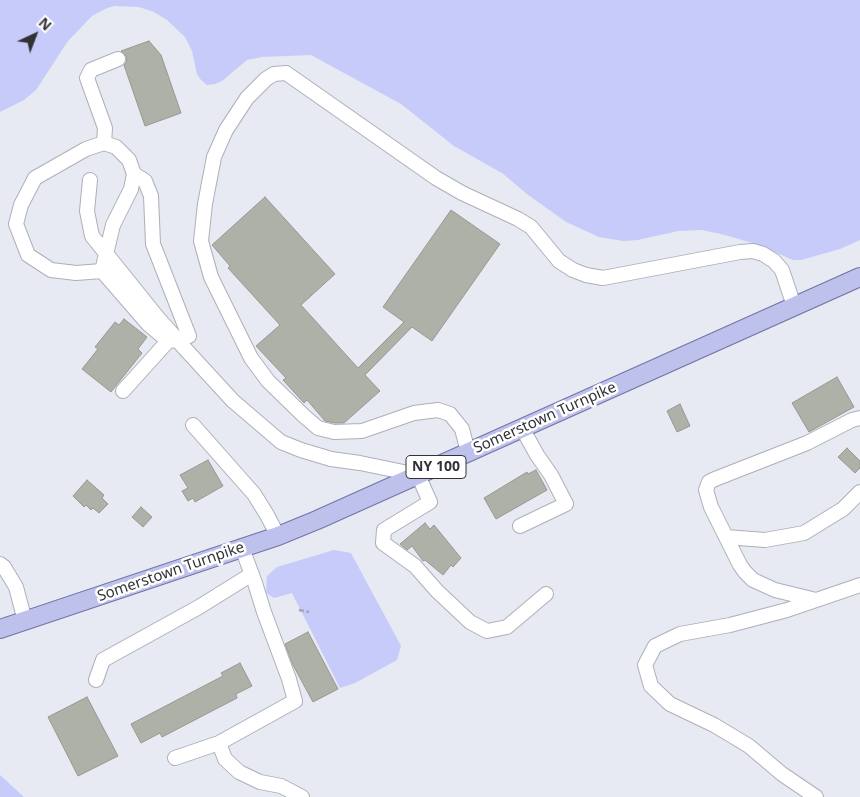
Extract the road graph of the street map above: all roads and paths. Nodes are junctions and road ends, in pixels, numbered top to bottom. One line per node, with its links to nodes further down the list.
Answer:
1 (118, 59): 2 (lane)
2 (104, 143): 3 (lane); 6 (lane)
3 (134, 174): 5 (lane); 9 (lane)
4 (90, 180): 5 (lane)
5 (105, 253): 6 (lane); 9 (lane)
6 (102, 271): 9 (lane)
7 (860, 277): 8 (main road, Somerstown Turnpike / NY 100)
8 (794, 306): 13 (main road, Somerstown Turnpike / NY 100); 14 (lane)
9 (178, 339): 10 (lane); 15 (lane)
10 (123, 391)
11 (860, 418): 19 (lane)
12 (193, 425): 18 (lane)
13 (522, 428): 14 (main road, Somerstown Turnpike / NY 100); 17 (lane)
14 (468, 452): 15 (main road, Somerstown Turnpike / NY 100)
15 (418, 475): 18 (main road, Somerstown Turnpike / NY 100); 24 (lane)
16 (860, 492): 19 (lane)
17 (520, 526)
18 (278, 536): 20 (main road, Somerstown Turnpike / NY 100)
19 (726, 537): 25 (lane)
20 (242, 548): 22 (lane); 28 (main road, Somerstown Turnpike / NY 100)
21 (0, 564): 28 (lane)
22 (252, 574): 30 (lane); 31 (lane)
23 (860, 586): 25 (lane)
24 (546, 594)
25 (817, 600): 34 (lane)
26 (299, 610): 27 (path)
27 (309, 612)
28 (25, 621): 29 (main road, Somerstown Turnpike / NY 100)
29 (0, 629)
30 (96, 680)
31 (219, 743): 32 (lane); 33 (lane)
32 (175, 758)
33 (302, 797)
34 (816, 797)

